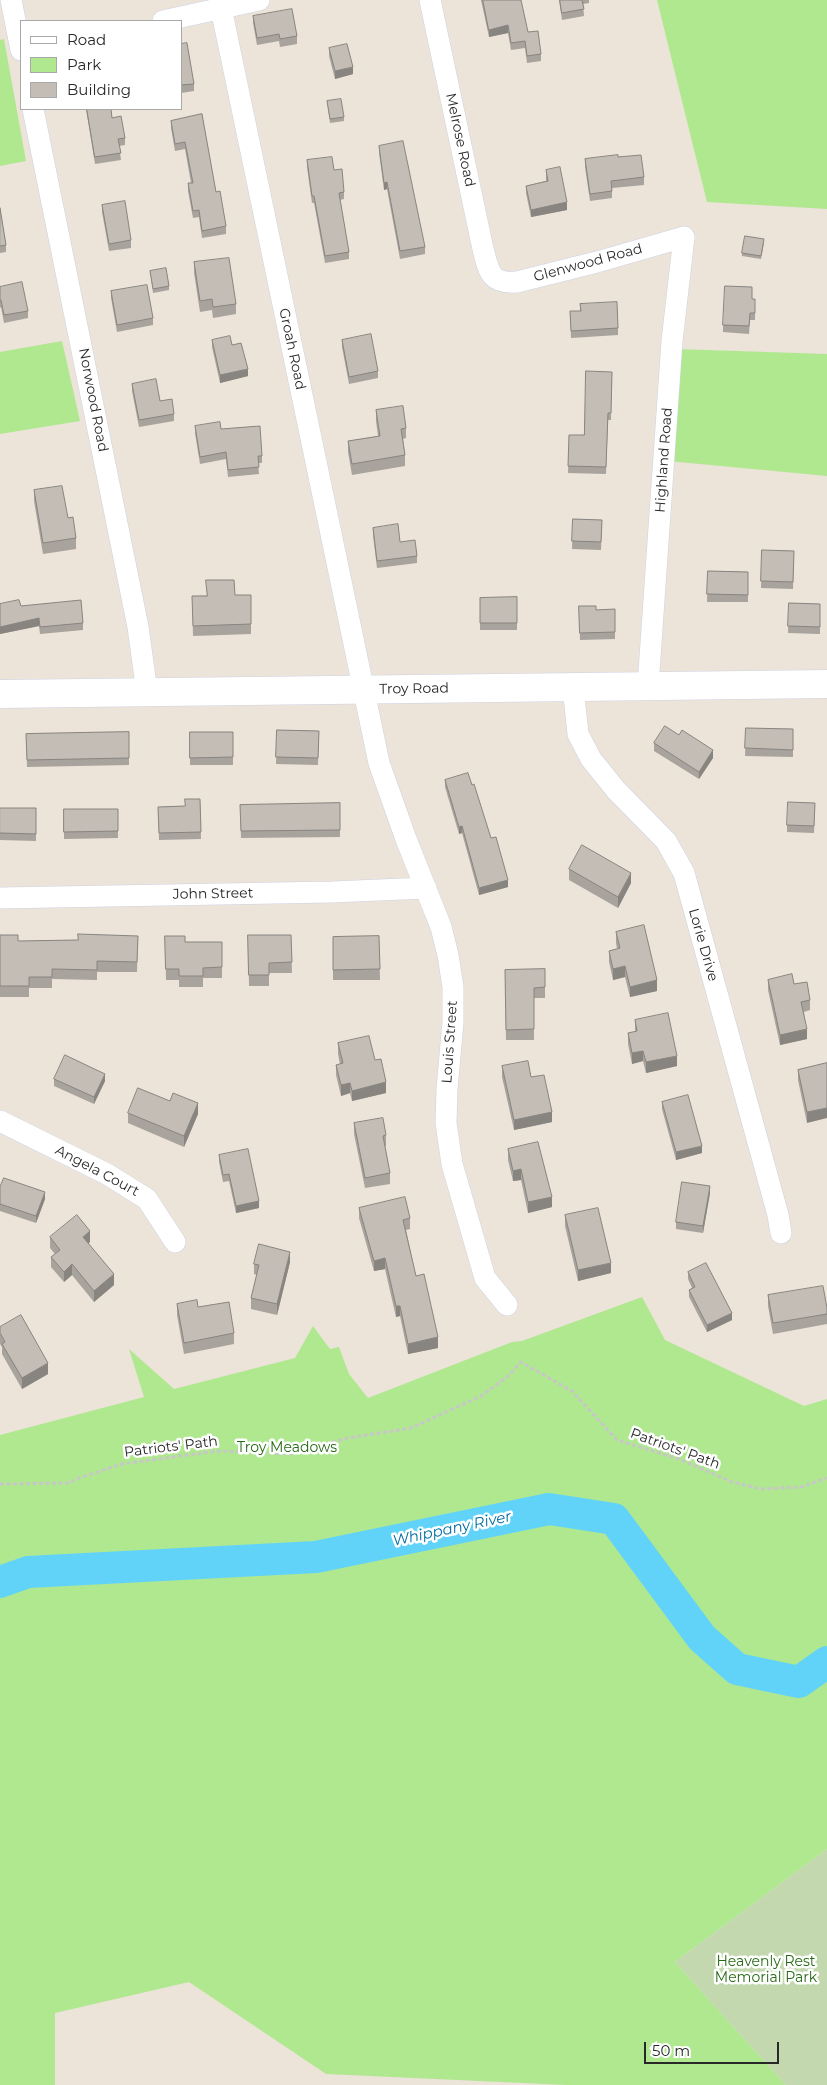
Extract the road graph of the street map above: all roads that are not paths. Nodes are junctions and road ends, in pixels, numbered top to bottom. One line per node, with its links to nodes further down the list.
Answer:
1 (11, 0): 6 (street)
2 (258, 0): 4 (street)
3 (430, 0): 9 (street, Melrose Road)
4 (221, 8): 5 (street); 13 (street, Groah Road)
5 (167, 20)
6 (20, 45)
7 (33, 110): 14 (street, Norwood Road)
8 (681, 237): 9 (street, Glenwood Road); 11 (street, Highland Road)
9 (495, 279)
10 (827, 684): 11 (street, Troy Road)
11 (648, 686): 12 (street, Troy Road)
12 (573, 687): 13 (street, Troy Road); 19 (street, Lorie Drive)
13 (364, 690): 14 (street, Troy Road); 16 (street, Louis Street)
14 (147, 692): 15 (street, Troy Road)
15 (0, 694)
16 (426, 888): 17 (street, John Street); 21 (street, Louis Street)
17 (0, 898)
18 (0, 1121): 20 (street, Angela Court)
19 (780, 1232)
20 (175, 1242)
21 (507, 1304)

